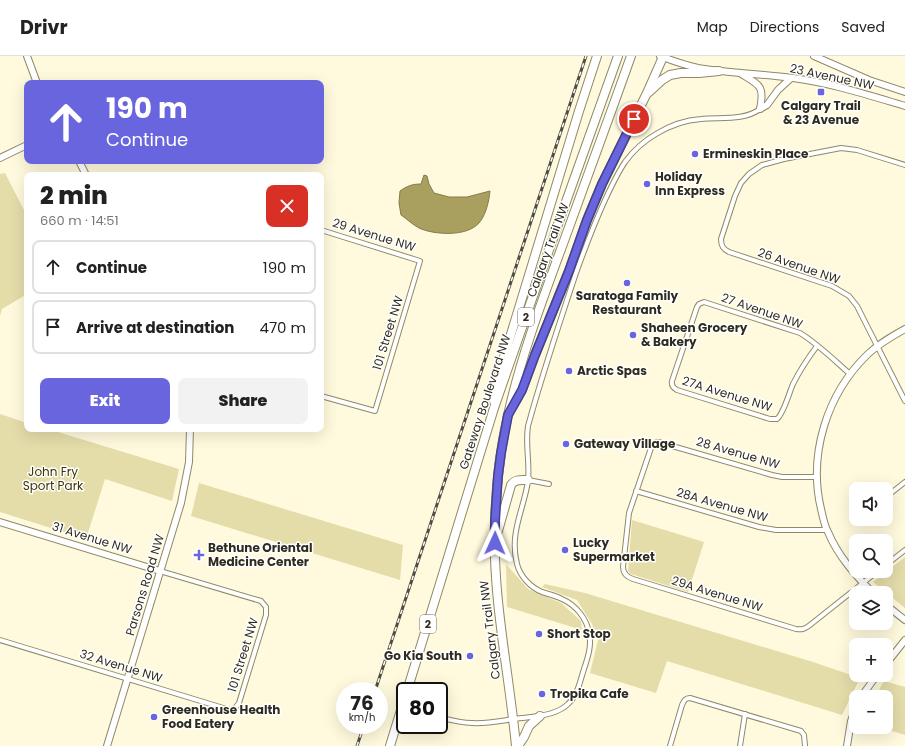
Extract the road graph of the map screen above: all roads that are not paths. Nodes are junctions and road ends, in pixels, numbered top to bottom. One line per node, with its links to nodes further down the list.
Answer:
1 (27, 56): 10 (main road)
2 (597, 56): 27 (highway)
3 (618, 56): 27 (highway, Gateway Boulevard NW / 2)
4 (631, 56): 28 (highway, Calgary Trail NW / 2)
5 (662, 56): 7 (main road, 23 Avenue NW); 12 (highway)
6 (814, 56): 11 (main road, 23 Avenue NW)
7 (719, 71): 8 (main road, 23 Avenue NW); 12 (highway)
8 (739, 73): 9 (main road, 23 Avenue NW); 14 (main road)
9 (791, 78): 13 (main road, 23 Avenue NW); 14 (main road)
10 (36, 80)
11 (905, 92)
12 (647, 93): 28 (highway)
13 (905, 106)
14 (760, 109): 31 (street)
15 (24, 146): 16 (main road)
16 (0, 158)
17 (905, 165): 22 (street, 26 Avenue NW)
18 (324, 231): 19 (street, 29 Avenue NW)
19 (420, 261): 25 (street, 101 Street NW)
20 (905, 329): 22 (main road)
21 (817, 346): 23 (street, 27 Avenue NW); 24 (street, 27A Avenue NW); 24 (street, 27 Avenue NW)
22 (877, 346): 23 (main road); 26 (street, 26 Avenue NW)
23 (850, 374): 30 (main road)
24 (673, 387)
25 (324, 397)
26 (905, 401)
27 (494, 408): 52 (highway, Gateway Boulevard NW / 2)
28 (508, 415): 38 (highway, Calgary Trail NW / 2)
29 (190, 432): 41 (main road, Parsons Road NW)
30 (817, 477): 34 (street, 28 Avenue NW); 37 (main road)
31 (528, 480): 33 (street); 38 (highway); 55 (street)
32 (905, 482): 35 (street)
33 (550, 484)
34 (636, 491): 37 (street, 28A Avenue NW); 43 (street, 29A Avenue NW)
35 (893, 491)
36 (0, 522): 41 (main road, 31 Avenue NW)
37 (827, 530): 43 (main road)
38 (495, 543): 57 (highway, Calgary Trail NW / 2)
39 (905, 550): 40 (street)
40 (893, 559)
41 (160, 571): 45 (street, 31 Avenue NW); 51 (main road, Parsons Road NW)
42 (869, 578): 43 (street)
43 (863, 583): 44 (main road)
44 (866, 586)
45 (266, 607): 53 (street, 101 Street NW)
46 (893, 611): 47 (main road)
47 (905, 620)
48 (0, 640): 51 (street, 32 Avenue NW)
49 (905, 640): 50 (main road)
50 (893, 655)
51 (128, 679): 53 (street, 32 Avenue NW); 60 (main road, Parsons Road NW)
52 (410, 682)
53 (235, 708)
54 (746, 714): 63 (street); 64 (street); 65 (street)
55 (540, 716): 57 (street); 62 (highway)
56 (448, 719): 57 (street)
57 (513, 719): 62 (highway, Calgary Trail NW / 2)
58 (849, 727): 66 (main road)
59 (396, 728): 61 (highway)
60 (108, 746)
61 (390, 746)
62 (517, 746)
63 (670, 746)
64 (740, 746)
65 (805, 746)
66 (847, 746)

